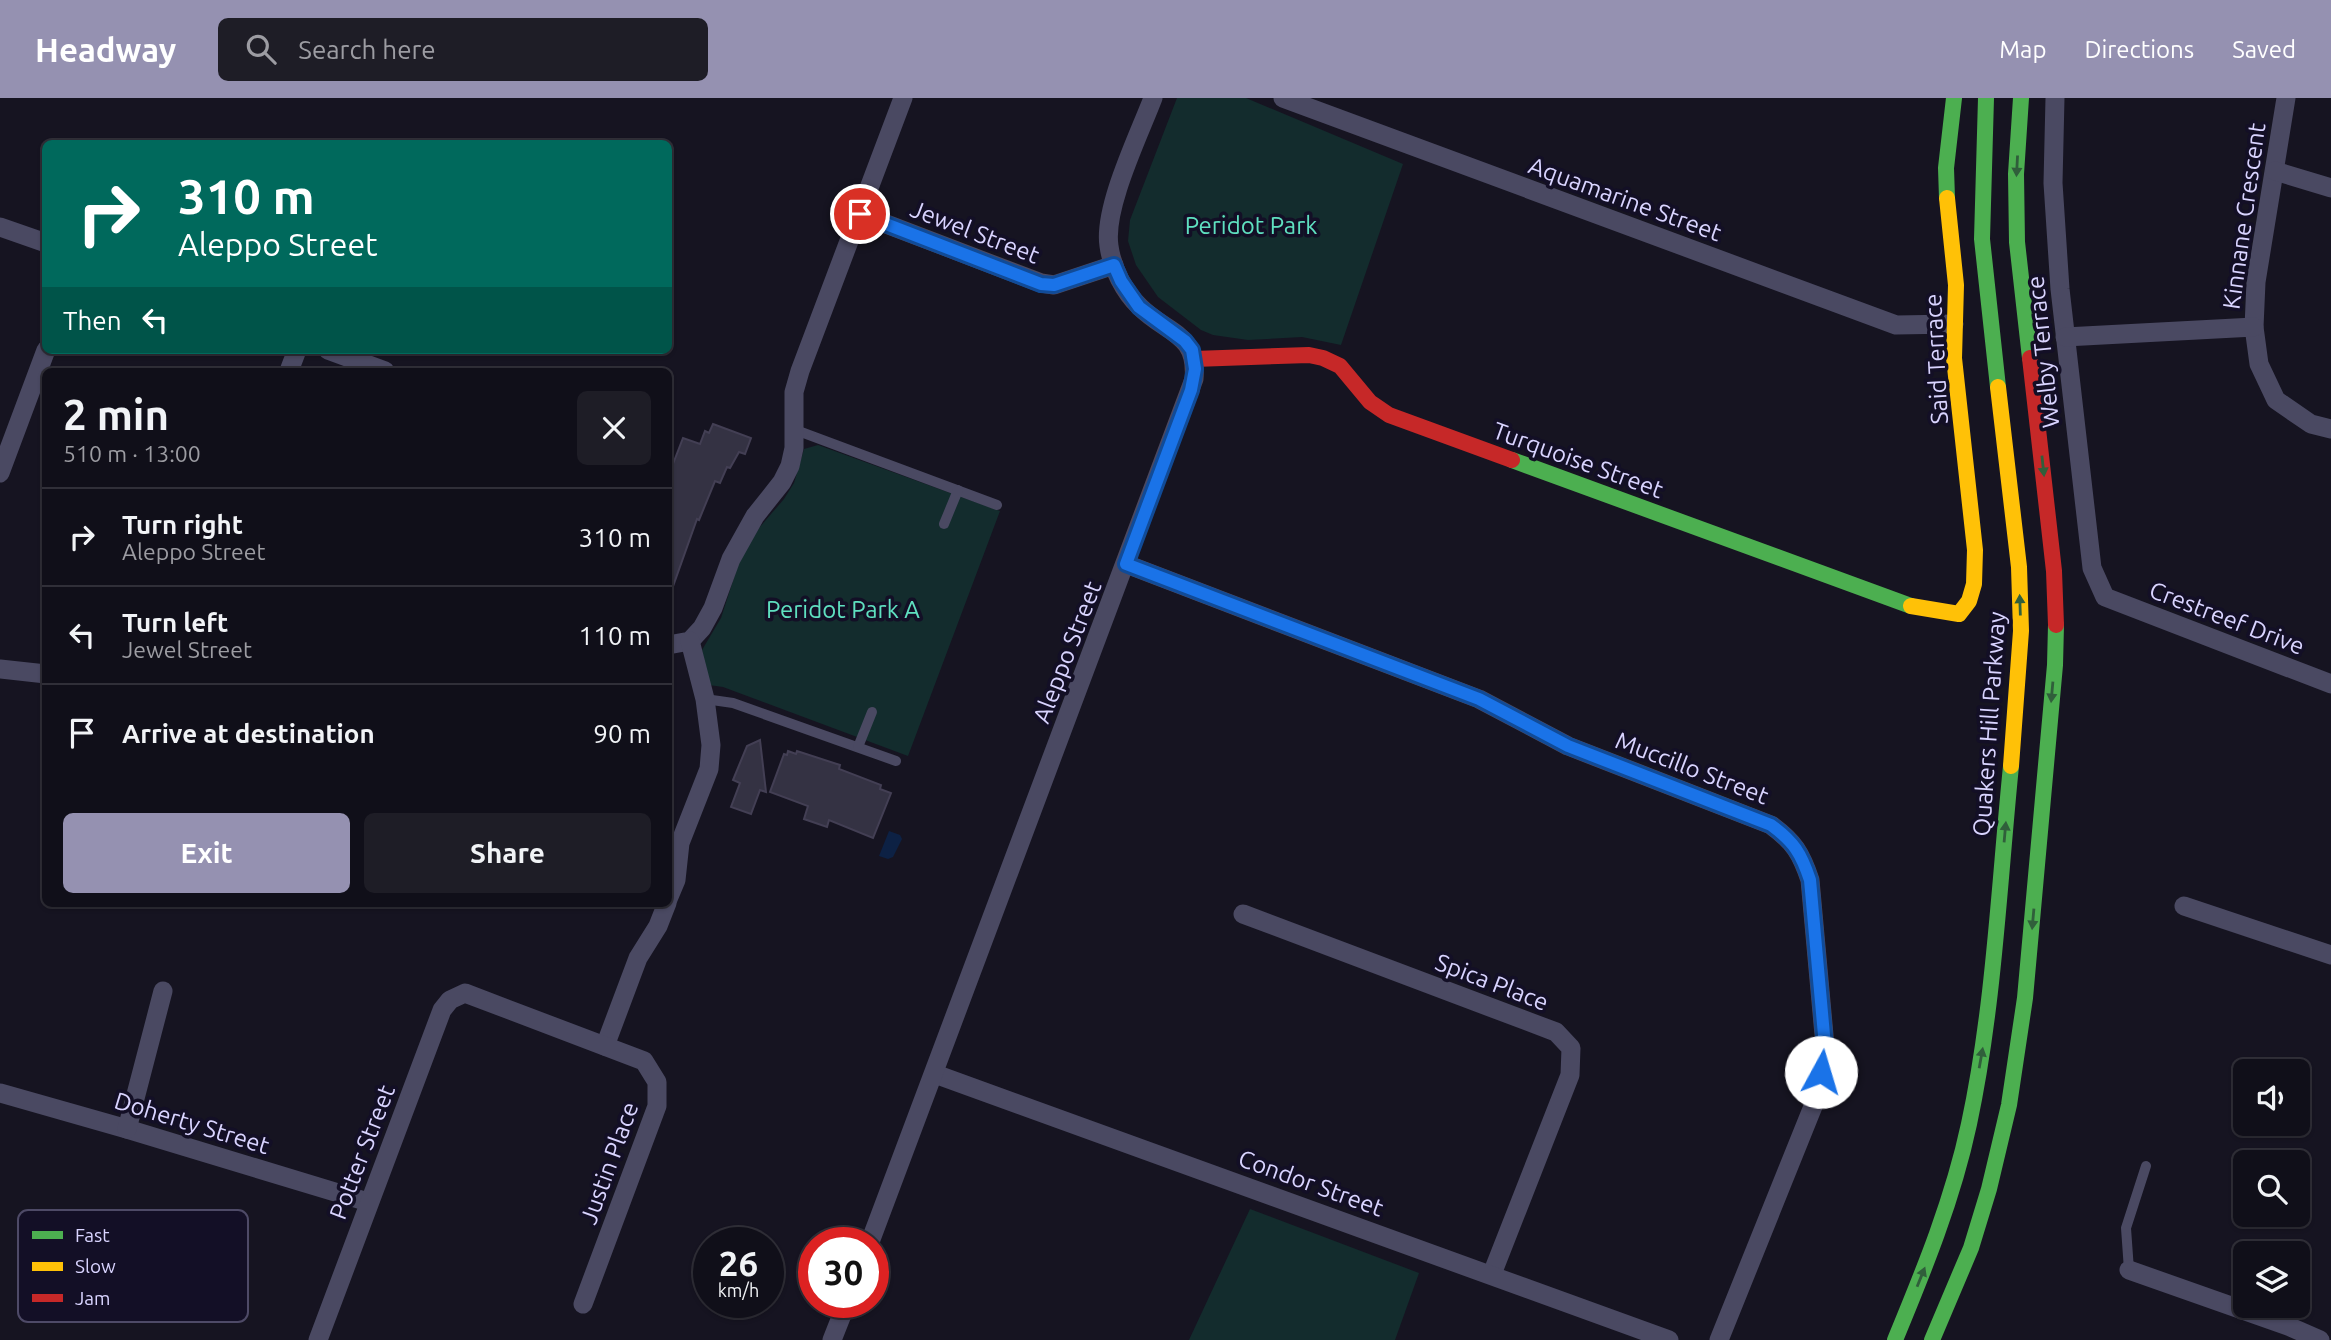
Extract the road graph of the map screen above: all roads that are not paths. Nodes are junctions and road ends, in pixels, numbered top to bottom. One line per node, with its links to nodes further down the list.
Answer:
1 (903, 98): 11 (street)
2 (1153, 98): 14 (street)
3 (1283, 98): 15 (street, Aquamarine Street)
4 (1954, 98): 15 (main road, Said Terrace)
5 (1986, 98): 62 (main road, Quakers Hill Parkway, one-way to 5)
6 (2021, 98): 63 (main road, one-way to 63)
7 (2056, 98): 17 (street, Welby Terrace)
8 (2286, 98): 9 (street, Kinnane Crescent)
9 (2275, 171): 10 (street); 16 (street, Kinnane Crescent)
10 (2331, 188)
11 (860, 214): 14 (street, Jewel Street); 22 (street)
12 (0, 227): 13 (street)
13 (42, 242)
14 (1114, 265): 20 (street)
15 (1954, 324): 30 (main road, Said Terrace)
16 (2254, 327): 17 (street); 23 (street, Kinnane Crescent)
17 (2065, 337): 29 (street, Welby Terrace)
18 (45, 354): 24 (street)
19 (339, 354): 21 (street)
20 (1194, 359): 28 (street, Aleppo Street); 30 (main road, Turquoise Street)
21 (376, 368)
22 (793, 429): 25 (lane); 31 (street)
23 (2331, 429)
24 (0, 473)
25 (958, 490): 26 (lane); 27 (lane)
26 (997, 505)
27 (944, 524)
28 (1126, 564): 48 (street, Aleppo Street); 61 (street, Muccillo Street)
29 (2105, 597): 35 (street, Crestreef Drive)
30 (1959, 614)
31 (690, 641): 32 (street); 36 (street)
32 (672, 644)
33 (0, 668): 34 (street)
34 (42, 673)
35 (2331, 684)
36 (705, 699): 38 (lane); 40 (street)
37 (872, 712): 38 (lane)
38 (858, 747): 39 (lane)
39 (897, 761)
40 (672, 890)
41 (2184, 906): 44 (street)
42 (666, 907): 47 (street)
43 (1243, 914): 55 (street, Spica Place)
44 (2331, 955)
45 (163, 991): 50 (street)
46 (465, 993): 47 (street, Justin Place); 52 (street, Potter Street)
47 (605, 1046): 56 (street, Justin Place)
48 (934, 1074): 53 (street, Aleppo Street); 55 (street, Condor Street)
49 (0, 1093): 50 (street, Doherty Street)
50 (127, 1129): 52 (street, Doherty Street)
51 (2146, 1166): 54 (lane)
52 (369, 1202): 58 (street, Potter Street)
53 (876, 1227)
54 (2129, 1270): 64 (street)
55 (1492, 1274): 60 (street, Condor Street)
56 (583, 1304)
57 (841, 1318): 59 (street)
58 (318, 1340)
59 (832, 1340)
60 (1669, 1340)
61 (1719, 1340)
62 (1895, 1340)
63 (1932, 1340)
64 (2320, 1340)

